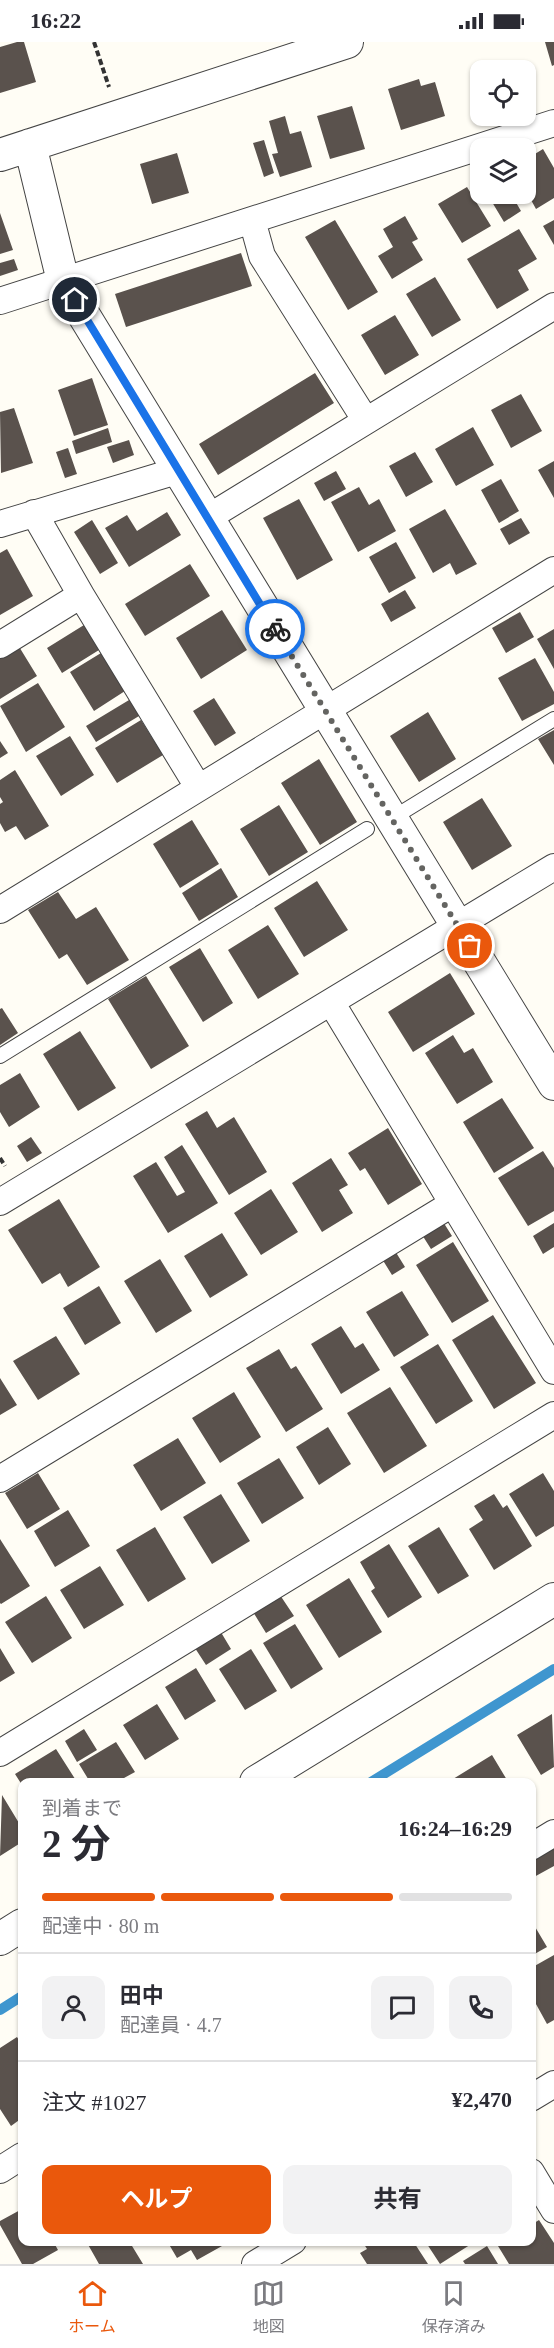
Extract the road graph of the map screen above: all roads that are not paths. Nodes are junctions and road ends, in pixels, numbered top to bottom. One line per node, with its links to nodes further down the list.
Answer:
1 (347, 42): 3 (street)
2 (554, 123): 5 (street)
3 (30, 145): 4 (street); 6 (street)
4 (0, 155)
5 (252, 220): 6 (street); 9 (street)
6 (63, 281): 7 (street); 10 (street)
7 (0, 301)
8 (554, 306): 9 (street)
9 (366, 421): 12 (street)
10 (180, 470): 11 (street); 12 (street)
11 (34, 513): 13 (street); 15 (street)
12 (209, 517): 17 (street)
13 (0, 525)
14 (554, 570): 17 (street)
15 (81, 595): 16 (street); 19 (street)
16 (0, 645)
17 (324, 710): 19 (street); 20 (street)
18 (554, 719): 20 (lane)
19 (198, 787): 22 (street)
20 (379, 824): 23 (street); 25 (lane)
21 (554, 867): 23 (street)
22 (0, 910)
23 (458, 927): 24 (street); 26 (street)
24 (331, 1002): 27 (street); 28 (street)
25 (0, 1056)
26 (554, 1084)
27 (0, 1202)
28 (452, 1203): 29 (street); 31 (street)
29 (554, 1371)
30 (554, 1415): 33 (street)
31 (0, 1479)
32 (554, 1599): 34 (street)
33 (0, 1753)
34 (263, 1778)
35 (554, 1833): 36 (street)
36 (536, 1844)
37 (18, 1928): 38 (street)
38 (0, 1939)
39 (554, 2084): 40 (street)
40 (536, 2095)
41 (18, 2159): 42 (street)
42 (0, 2170)
43 (536, 2180): 44 (street)
44 (554, 2210)
45 (285, 2246): 46 (street)
46 (255, 2264)

